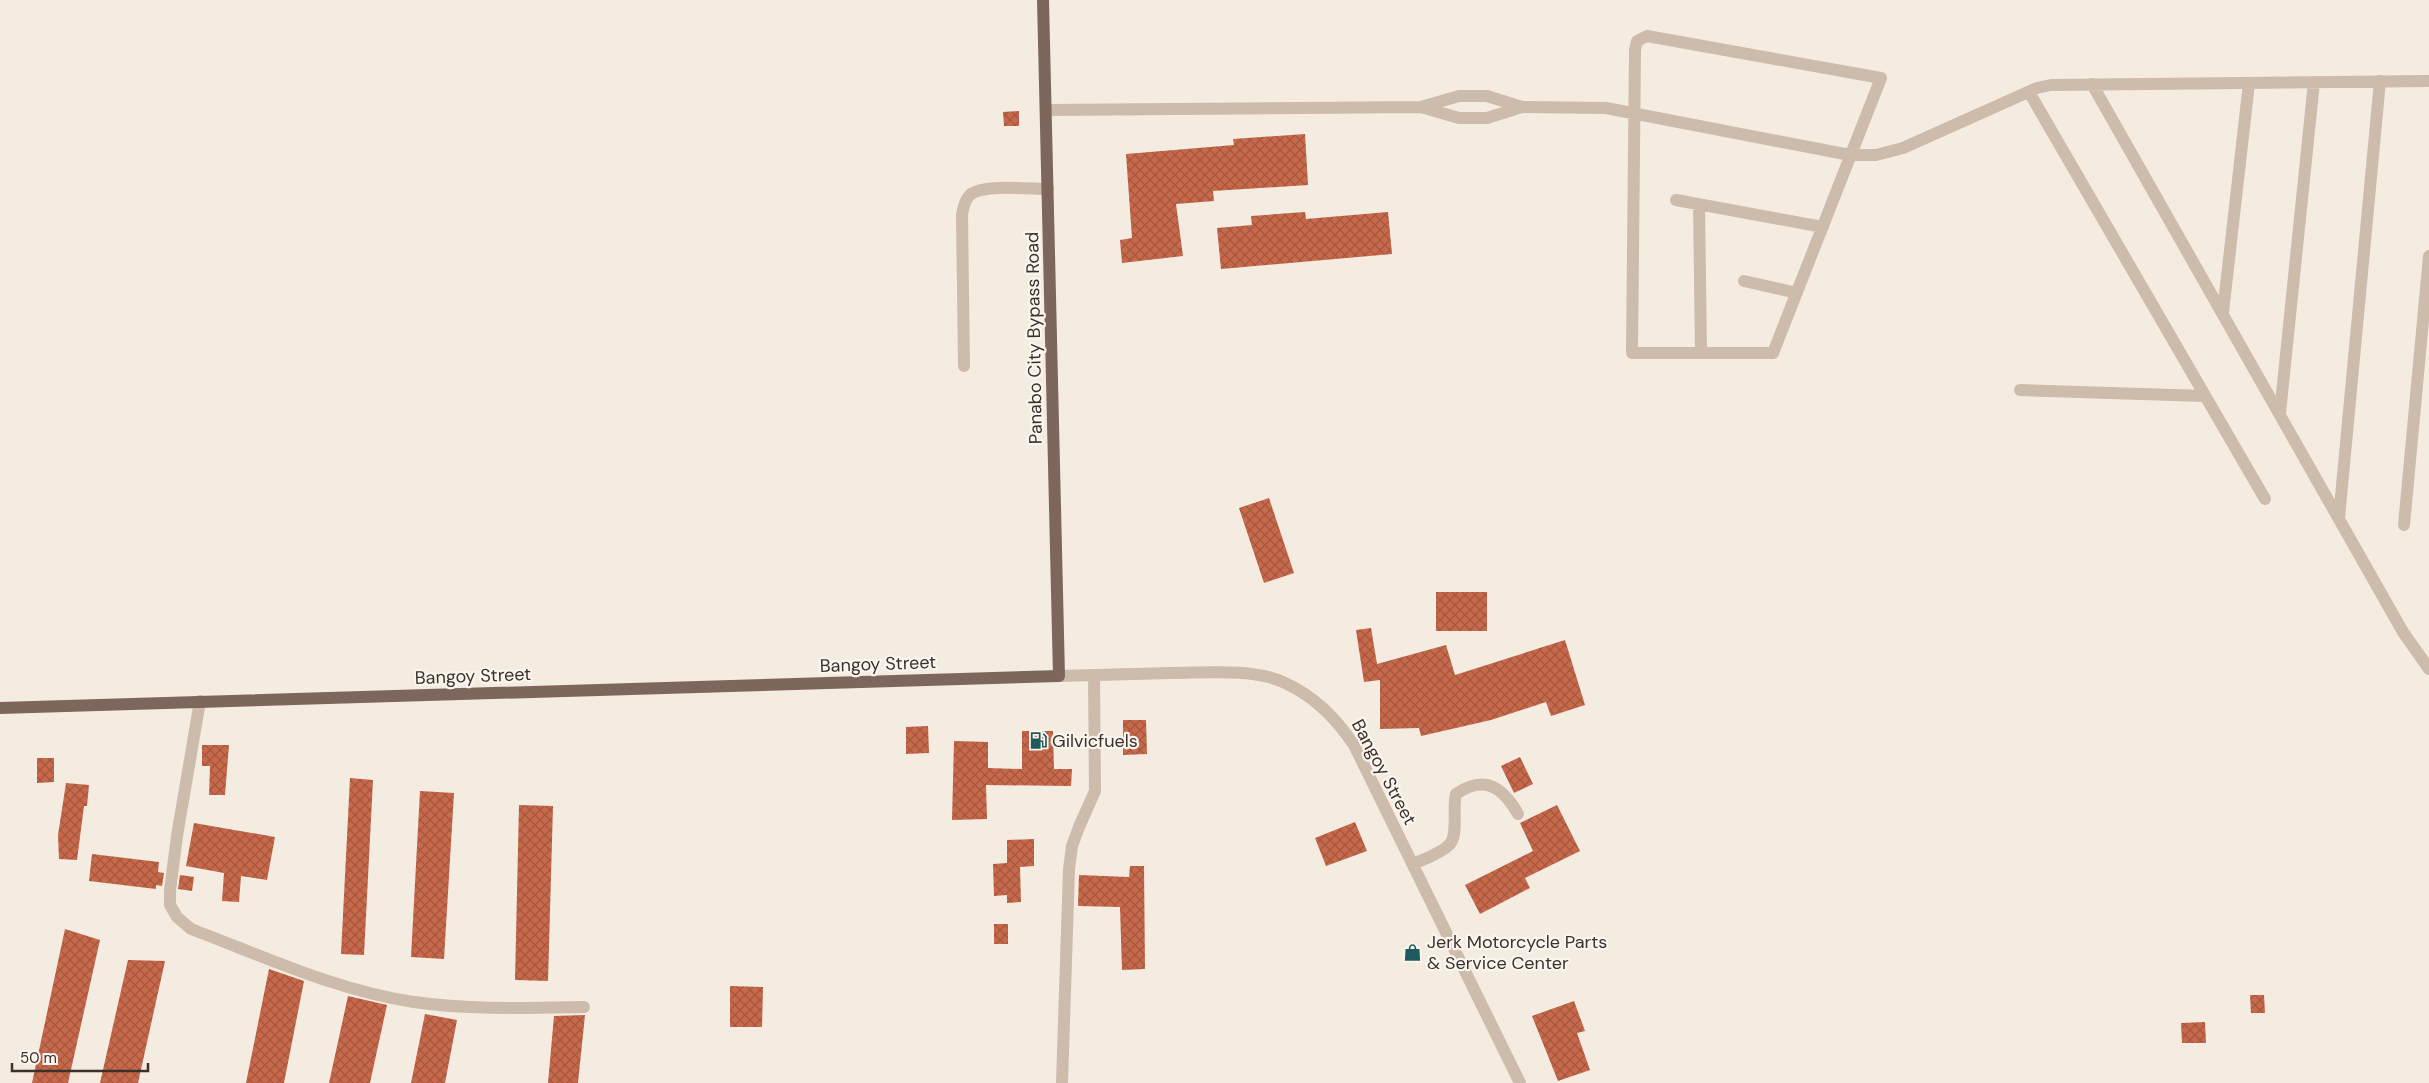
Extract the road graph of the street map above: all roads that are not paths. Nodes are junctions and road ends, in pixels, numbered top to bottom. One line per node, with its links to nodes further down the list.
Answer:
1 (1043, 0): 10 (main road, Panabo City Bypass Road)
2 (2380, 81): 3 (street); 5 (street); 27 (street)
3 (2429, 81)
4 (2249, 82): 5 (street); 6 (street); 20 (street)
5 (2314, 82): 25 (street)
6 (2092, 84): 7 (street); 20 (street)
7 (2029, 92): 12 (street); 24 (street)
8 (1421, 107): 9 (street); 9 (street); 10 (street)
9 (1522, 107): 11 (street)
10 (1046, 110): 13 (main road, Panabo City Bypass Road)
11 (1633, 113): 12 (street); 12 (street); 21 (street)
12 (1850, 155): 16 (street)
13 (1048, 189): 22 (street); 31 (main road, Panabo City Bypass Road)
14 (1676, 200): 15 (street)
15 (1699, 204): 16 (street); 21 (street)
16 (1823, 226): 19 (street)
17 (2429, 256): 28 (street)
18 (1744, 281): 19 (street)
19 (1797, 293): 21 (street)
20 (2223, 312): 25 (street)
21 (1700, 353)
22 (964, 366)
23 (2020, 390): 24 (street)
24 (2205, 396): 26 (street)
25 (2280, 413): 27 (street)
26 (2265, 499)
27 (2339, 518): 29 (street)
28 (2404, 525)
29 (2429, 669)
30 (1094, 675): 31 (street, Bangoy Street); 35 (street, Bangoy Street); 37 (street)
31 (1059, 676): 32 (main road, Bangoy Street)
32 (200, 701): 33 (main road, Bangoy Street); 36 (street)
33 (0, 708)
34 (1518, 814): 35 (street)
35 (1413, 864): 38 (street, Bangoy Street)
36 (584, 1007)
37 (1062, 1083)
38 (1520, 1083)

